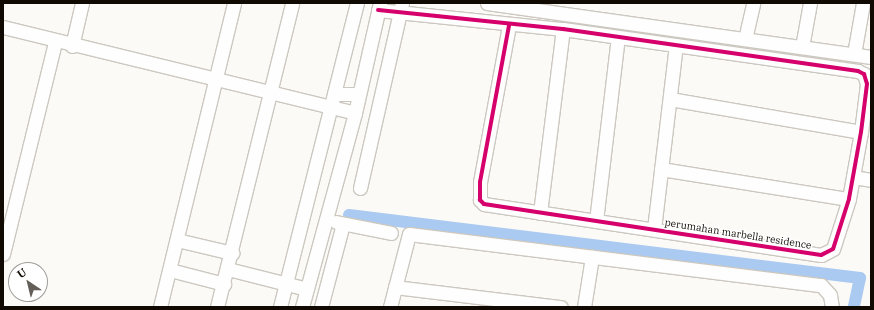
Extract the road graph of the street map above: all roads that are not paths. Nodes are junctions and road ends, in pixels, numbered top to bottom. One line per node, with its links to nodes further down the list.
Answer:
1 (82, 3): 20 (street)
2 (234, 3): 24 (street)
3 (292, 3): 25 (street)
4 (357, 3): 26 (street)
5 (487, 3): 9 (street)
6 (753, 3): 17 (street)
7 (810, 3): 21 (street)
8 (863, 3): 22 (street)
9 (505, 4): 11 (street)
10 (379, 7): 12 (street); 27 (street)
11 (560, 8): 17 (street)
12 (401, 9): 13 (street); 35 (street)
13 (509, 25): 15 (street); 37 (street, perumahan marbella residence)
14 (3, 28): 18 (street)
15 (563, 29): 16 (street); 37 (street)
16 (618, 37): 19 (street); 39 (street)
17 (746, 39): 21 (street)
18 (55, 42): 20 (street); 45 (street)
19 (676, 45): 28 (street); 31 (street, perumahan marbella residence)
20 (72, 46): 24 (street)
21 (802, 47): 22 (street)
22 (854, 54): 23 (street)
23 (871, 57)
24 (214, 78): 25 (street); 43 (street)
25 (271, 93): 29 (street); 44 (street)
26 (334, 94): 27 (street); 29 (street)
27 (358, 94): 30 (street)
28 (670, 99): 31 (street); 32 (street)
29 (329, 108): 30 (street); 50 (street)
30 (355, 113): 38 (street)
31 (860, 132): 33 (street, perumahan marbella residence)
32 (661, 169): 36 (street); 41 (street)
33 (853, 177): 34 (street); 36 (street, perumahan marbella residence)
34 (871, 180)
35 (360, 188)
36 (849, 199): 41 (street, perumahan marbella residence)
37 (540, 213): 39 (street, perumahan marbella residence)
38 (326, 220): 40 (street); 52 (street)
39 (596, 221): 41 (street, perumahan marbella residence)
40 (343, 224): 42 (street); 57 (street)
41 (654, 229)
42 (391, 233)
43 (177, 240): 44 (street); 48 (street)
44 (232, 253): 47 (street)
45 (3, 254)
46 (592, 258): 51 (street); 60 (street); 61 (street)
47 (228, 269): 49 (street); 50 (street)
48 (170, 270): 49 (street); 53 (street)
49 (224, 284): 54 (street)
50 (286, 284): 52 (street); 55 (street)
51 (395, 287): 58 (street); 59 (street)
52 (307, 289): 56 (street)
53 (160, 307)
54 (217, 307)
55 (280, 307)
56 (302, 307)
57 (321, 307)
58 (390, 307)
59 (561, 307)
60 (584, 307)
61 (832, 307)

